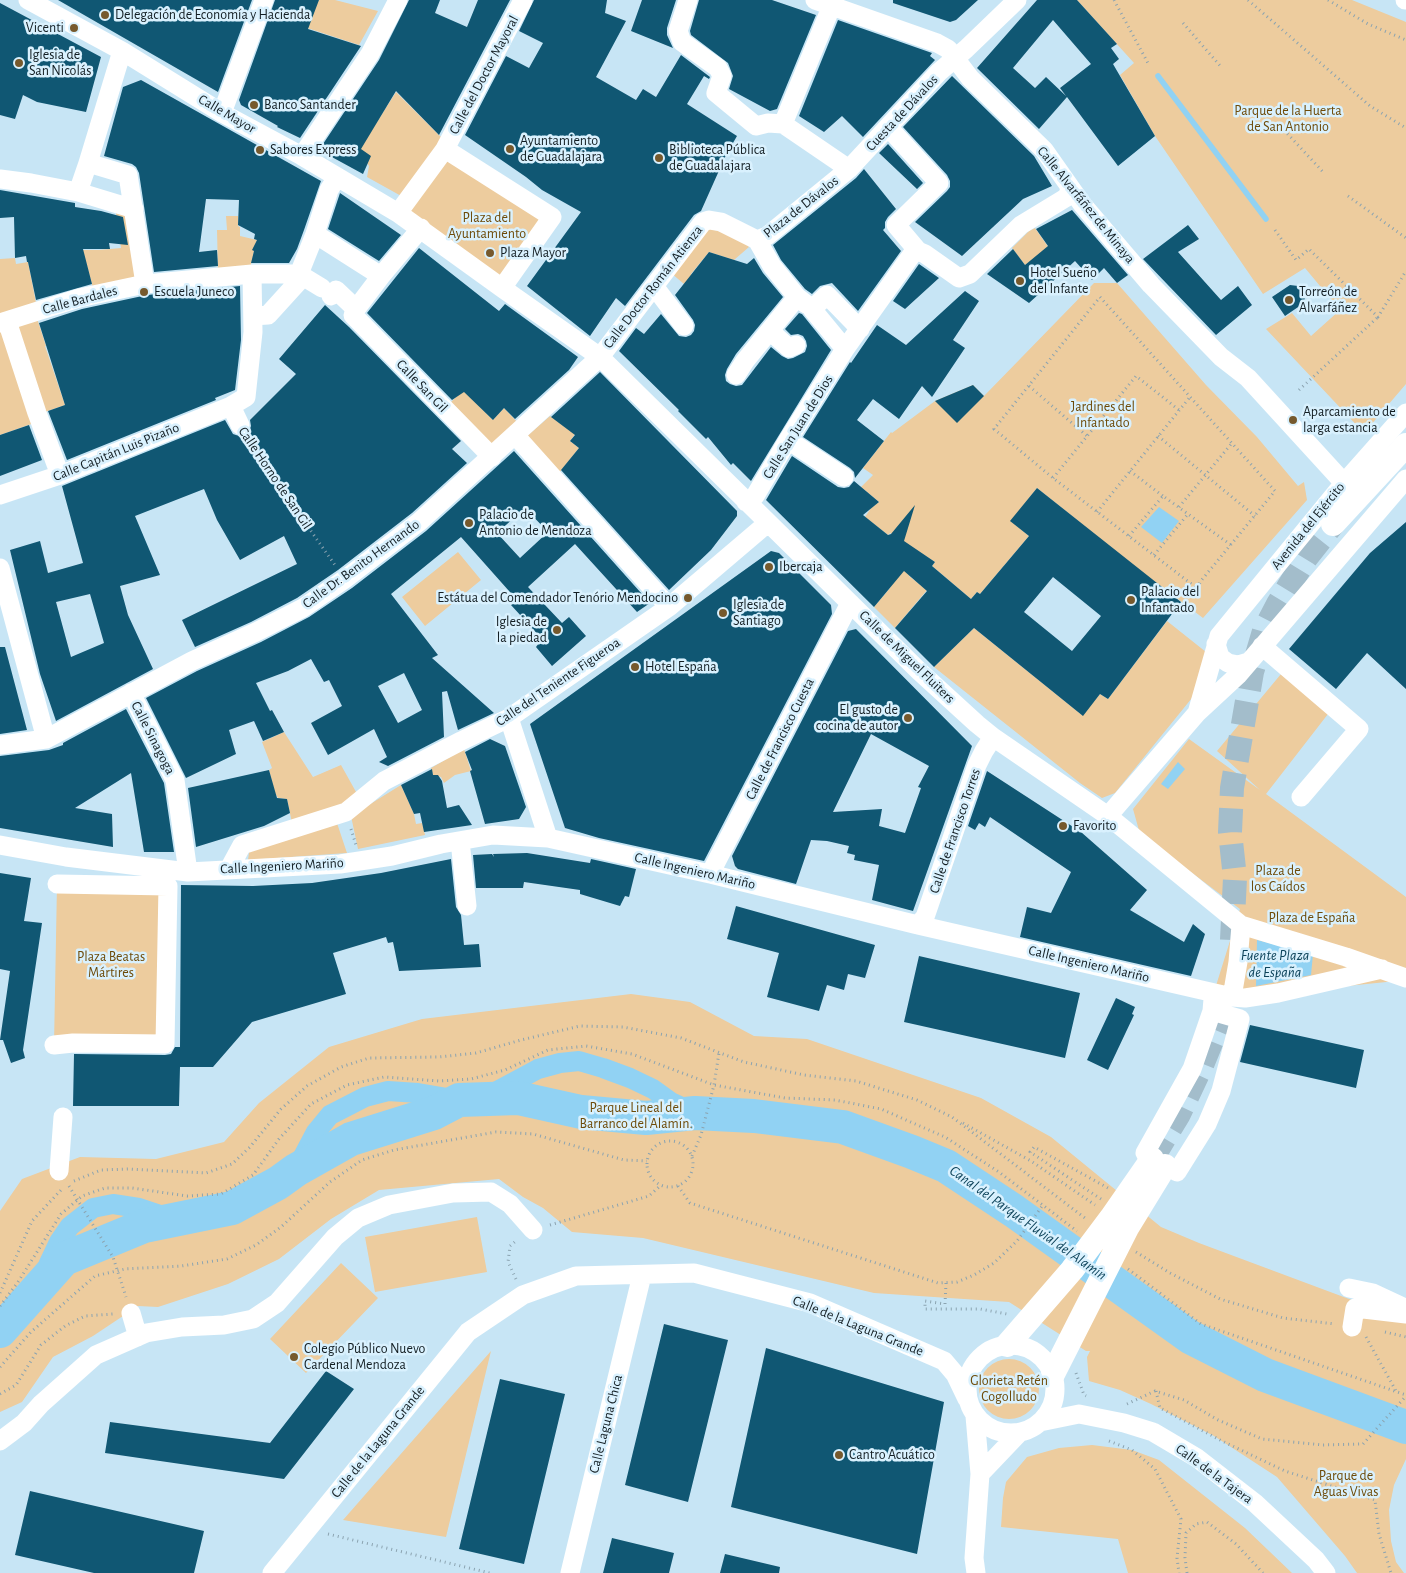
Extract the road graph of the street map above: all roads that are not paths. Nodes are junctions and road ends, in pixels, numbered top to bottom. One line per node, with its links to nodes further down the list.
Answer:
1 (28, 0): 8 (street, Calle Mayor)
2 (264, 0): 11 (street)
3 (398, 0): 15 (street)
4 (523, 0): 14 (street, Calle del Doctor Mayoral)
5 (688, 0): 12 (street)
6 (1015, 1): 10 (street, Cuesta de Dávalos)
7 (832, 3): 10 (street, Calle Alvarfáñez de Minaya); 12 (street)
8 (60, 7): 9 (street, Calle Mayor)
9 (122, 51): 11 (street, Calle Mayor); 16 (street)
10 (955, 57): 13 (street, Cuesta de Dávalos); 20 (street, Calle Alvarfáñez de Minaya)
11 (222, 113): 15 (street, Calle Mayor)
12 (783, 124): 17 (street, Plaza de Dávalos)
13 (889, 128): 17 (street, Cuesta de Dávalos); 28 (street)
14 (445, 149): 23 (street); 34 (street)
15 (302, 156): 18 (street, Calle Mayor)
16 (88, 163): 21 (street); 22 (street)
17 (849, 169): 27 (street, Plaza de Dávalos)
18 (337, 177): 23 (street, Calle Mayor); 26 (street)
19 (0, 179): 21 (street)
20 (1070, 189): 28 (street); 57 (street, Calle Alvarfáñez de Minaya)
21 (78, 192): 22 (street)
22 (134, 210): 32 (street)
23 (398, 213): 25 (street)
24 (709, 220): 27 (street, Plaza de Dávalos); 33 (street, Calle Doctor Román Atienza)
25 (421, 228): 31 (street); 34 (street)
26 (315, 234): 30 (street); 31 (street)
27 (757, 240): 35 (street)
28 (918, 251): 41 (street, Calle San Juan de Dios)
29 (252, 274): 30 (street); 32 (street, Calle Bardales); 38 (street)
30 (299, 274): 31 (street); 38 (street)
31 (381, 276)
32 (145, 284): 39 (street, Calle Bardales)
33 (654, 286): 40 (street); 45 (street, Calle Doctor Román Atienza)
34 (502, 288): 45 (street)
35 (798, 297): 36 (street); 42 (street)
36 (812, 309): 41 (street); 44 (street)
37 (353, 315): 53 (street, Calle San Gil)
38 (253, 316): 47 (street)
39 (4, 322): 54 (street)
40 (684, 326)
41 (860, 329): 44 (street, Calle San Juan de Dios)
42 (770, 331): 43 (street); 46 (street)
43 (796, 345)
44 (845, 349): 51 (street, Calle San Juan de Dios)
45 (600, 357): 50 (street, Calle Dr. Benito Hernando); 59 (street, Calle de Miguel Fluiters)
46 (736, 375)
47 (231, 406): 49 (street, Calle Horno de San Gil); 54 (street, Calle Capitán Luis Pizaño)
48 (1406, 413): 57 (street, Avenida del Ejército)
49 (240, 425)
50 (515, 435): 53 (street, Calle Dr. Benito Hernando); 64 (street)
51 (788, 440): 55 (street); 59 (street, Calle San Juan de Dios)
52 (1406, 446): 61 (main road, Avenida del Ejército)
53 (492, 457): 68 (street, Calle Dr. Benito Hernando)
54 (60, 475): 58 (street, Calle Capitán Luis Pizaño)
55 (844, 477)
56 (1406, 479): 66 (street, Avenida del Ejército)
57 (1344, 483): 65 (street, Avenida del Ejército)
58 (0, 495)
59 (746, 502): 60 (street, Calle de Miguel Fluiters)
60 (770, 526): 63 (street, Calle de Miguel Fluiters); 64 (street, Calle del Teniente Figueroa)
61 (1337, 526)
62 (0, 568): 72 (street)
63 (850, 603): 71 (street, Calle de Miguel Fluiters); 81 (street, Calle de Francisco Cuesta)
64 (669, 607): 70 (street, Calle del Teniente Figueroa)
65 (1216, 644): 67 (street); 69 (street, Avenida del Ejército)
66 (1262, 646): 67 (street, Avenida del Ejército); 74 (street)
67 (1248, 662): 69 (street, Avenida del Ejército)
68 (131, 693): 72 (street, Calle Dr. Benito Hernando); 80 (street, Calle Sinagoga)
69 (1197, 713): 75 (street, Avenida del Ejército)
70 (510, 718): 76 (street); 79 (street, Calle del Teniente Figueroa)
71 (993, 737): 75 (street, Calle de Miguel Fluiters); 85 (street, Calle de Francisco Torres)
72 (46, 739): 73 (street, Calle Dr. Benito Hernando)
73 (0, 745)
74 (1301, 797)
75 (1108, 816): 86 (street, Calle de Miguel Fluiters)
76 (548, 838): 77 (street, Calle Ingeniero Mariño); 81 (street, Calle Ingeniero Mariño)
77 (460, 841): 79 (street, Calle Ingeniero Mariño); 84 (street)
78 (0, 845): 82 (street, Calle Ingeniero Mariño)
79 (229, 869): 80 (street, Calle Ingeniero Mariño)
80 (188, 872): 82 (street, Calle Ingeniero Mariño)
81 (710, 874): 85 (street, Calle Ingeniero Mariño)
82 (163, 877): 83 (street); 91 (street)
83 (57, 884)
84 (468, 906)
85 (918, 925): 89 (street, Calle Ingeniero Mariño)
86 (1246, 927): 87 (street); 89 (street)
87 (1382, 969): 88 (street); 89 (street, Calle Ingeniero Mariño)
88 (1406, 978)
89 (1230, 996): 90 (street)
90 (1212, 1011): 93 (street); 93 (street)
91 (54, 1045)
92 (63, 1117): 94 (street)
93 (1160, 1162): 95 (main road)
94 (59, 1171)
95 (1110, 1221): 102 (main road); 104 (main road)
96 (533, 1230): 110 (street)
97 (642, 1274): 103 (street, Calle de la Laguna Grande); 112 (street, Calle de la Laguna Grande); 113 (street, Calle Laguna Chica)
98 (1349, 1288): 99 (street)
99 (1406, 1309)
100 (1406, 1314): 101 (street)
101 (1357, 1327)
102 (996, 1348): 103 (street); 104 (street); 105 (street)
103 (944, 1361): 105 (street)
104 (1054, 1380): 106 (street); 108 (street)
105 (967, 1399): 107 (street)
106 (1082, 1415): 108 (street, Calle de la Tajera); 115 (street, Calle de la Tajera)
107 (975, 1416): 109 (street); 111 (street)
108 (1040, 1422): 109 (street)
109 (1020, 1432): 111 (street)
110 (0, 1441)
111 (980, 1474): 114 (street)
112 (272, 1573)
113 (570, 1573)
114 (976, 1573)
115 (1326, 1573)

